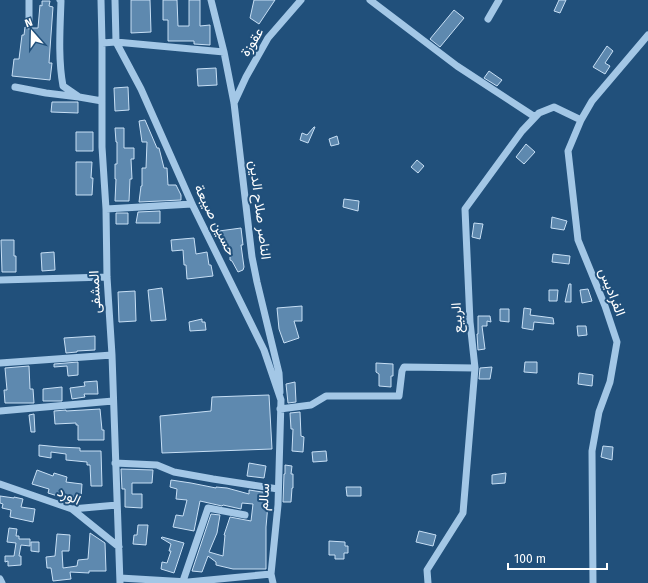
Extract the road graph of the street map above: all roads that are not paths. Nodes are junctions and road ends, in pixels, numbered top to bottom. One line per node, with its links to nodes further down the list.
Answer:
1 (29, 0): 10 (street)
2 (60, 0): 16 (street)
3 (101, 0): 13 (street, المشفى)
4 (116, 0): 12 (street)
5 (211, 0): 14 (street, الناصر صلاح الدين)
6 (301, 0): 18 (street, عقوزة)
7 (370, 0): 19 (street)
8 (499, 0): 9 (street)
9 (488, 19)
10 (29, 24)
11 (648, 36): 20 (street, الفراديس)
12 (116, 42): 13 (street); 14 (street); 21 (street, حسين صيبعة)
13 (102, 43): 17 (street, المشفى)
14 (224, 52): 18 (street, الناصر صلاح الدين)
15 (15, 87): 16 (street)
16 (79, 97): 17 (street)
17 (102, 101): 22 (street, المشفى)
18 (234, 103): 28 (street, الناصر صلاح الدين)
19 (534, 117): 20 (street, الربيع); 27 (street, الربيع)
20 (582, 120): 46 (street, الفراديس)
21 (192, 204): 22 (street); 28 (street, حسين صيبعة)
22 (106, 209): 23 (street, المشفى)
23 (107, 277): 24 (street); 25 (street, المشفى)
24 (0, 280)
25 (112, 355): 26 (street); 29 (street, المشفى)
26 (0, 363)
27 (475, 368): 31 (street); 45 (street, الربيع)
28 (281, 400): 31 (street, حسين صيبعة)
29 (113, 401): 30 (street); 32 (street, المشفى)
30 (0, 411)
31 (280, 411): 34 (street, سالم)
32 (115, 463): 34 (street); 35 (street, المشفى)
33 (0, 484): 36 (street, الورد)
34 (278, 489): 39 (street, سالم)
35 (117, 505): 36 (street); 38 (street, المشفى)
36 (72, 509): 38 (street, الورد)
37 (245, 515): 42 (street)
38 (119, 547): 41 (street, المشفى)
39 (271, 574): 42 (street); 44 (street, سالم)
40 (0, 579): 43 (street)
41 (120, 580): 42 (street)
42 (186, 582)
43 (2, 583)
44 (273, 583)
45 (428, 583)
46 (593, 583)

